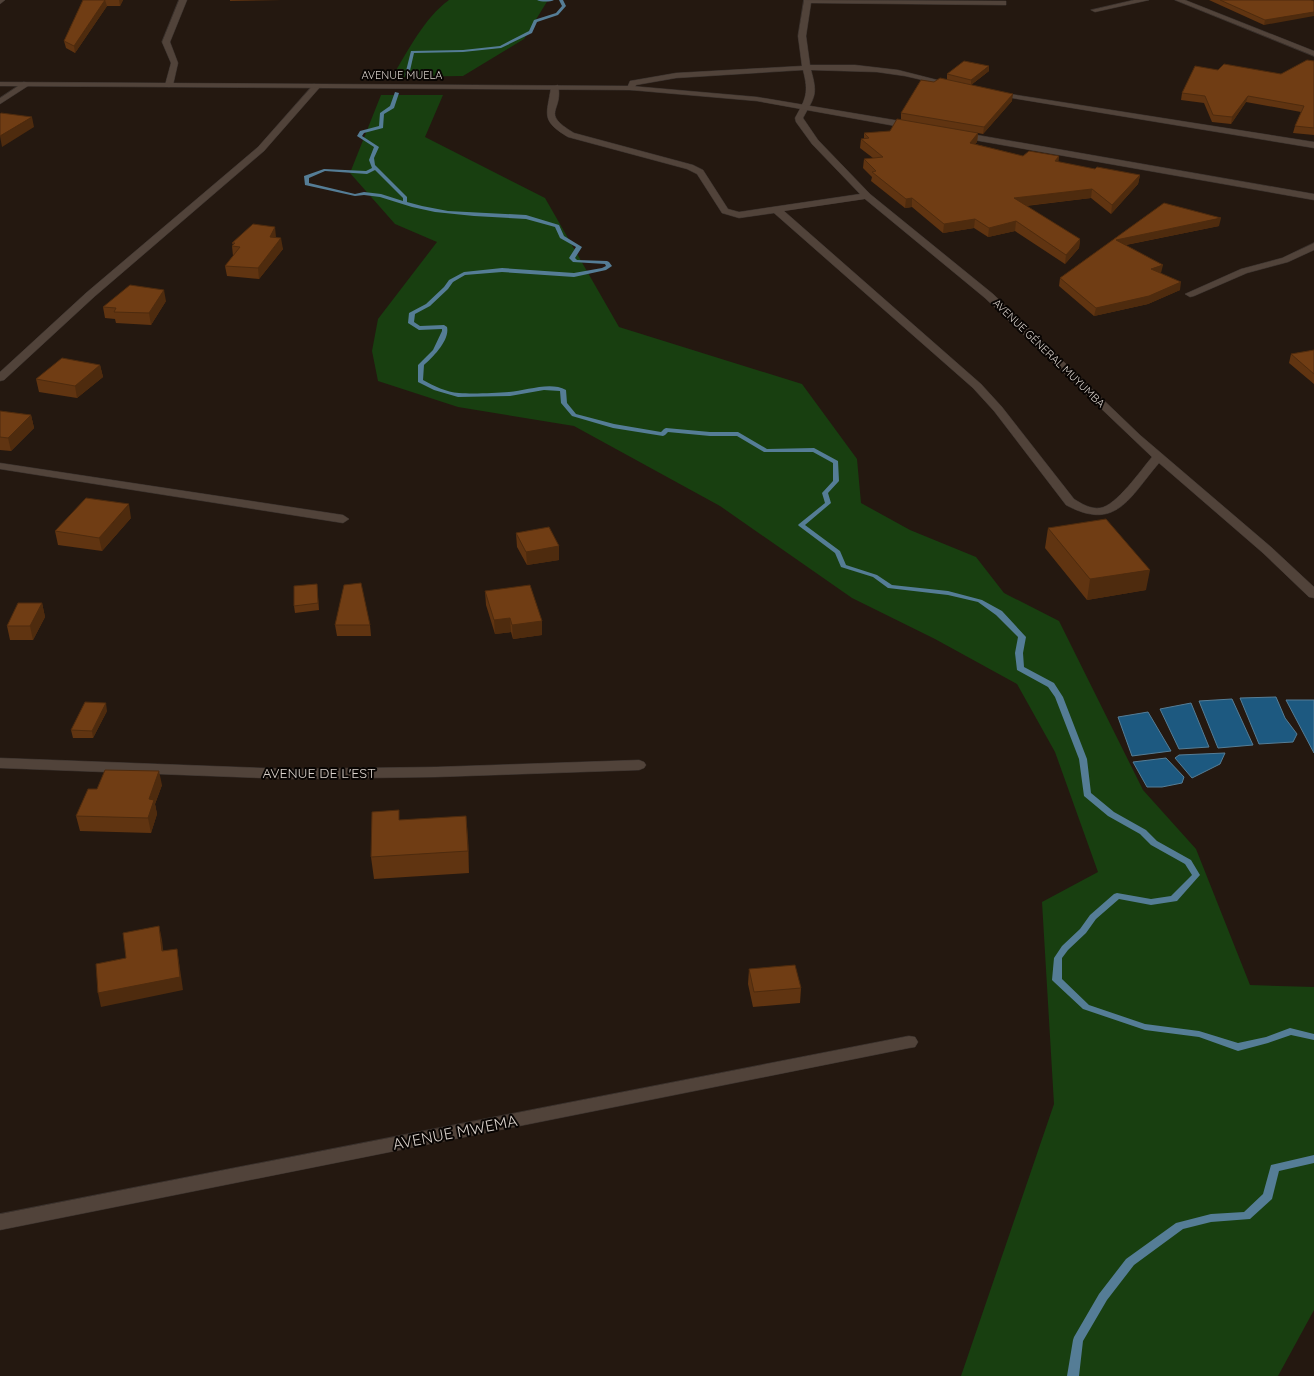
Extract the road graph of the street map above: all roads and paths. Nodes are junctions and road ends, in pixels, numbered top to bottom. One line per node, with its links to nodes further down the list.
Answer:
1 (183, 0): 11 (street)
2 (808, 0): 5 (street); 8 (street)
3 (1145, 0): 6 (street)
4 (1179, 0): 7 (street)
5 (1002, 3)
6 (1095, 10)
7 (1314, 54)
8 (807, 69): 14 (street); 15 (street); 18 (street)
9 (0, 84): 10 (street, AVENUE MUELA)
10 (27, 84): 11 (street, AVENUE MUELA); 17 (street)
11 (169, 85): 12 (street, AVENUE MUELA)
12 (317, 86): 13 (street, AVENUE MUELA); 27 (street)
13 (555, 87): 15 (street, AVENUE MUELA); 24 (street)
14 (962, 87)
15 (631, 88): 18 (street, AVENUE MUELA)
16 (982, 91): 21 (street)
17 (0, 102)
18 (804, 107): 19 (street, AVENUE MUELA); 22 (street, AVENUE GÉNERAL MUYUMBA)
19 (922, 128)
20 (951, 133): 23 (street)
21 (1314, 145)
22 (867, 196): 24 (street); 28 (street, AVENUE GÉNERAL MUYUMBA)
23 (1314, 197)
24 (776, 209): 28 (street)
25 (1314, 247): 26 (street)
26 (1190, 294)
27 (0, 378)
28 (1159, 456): 31 (street, AVENUE GÉNERAL MUYUMBA)
29 (0, 466): 30 (street)
30 (343, 519)
31 (1314, 594)
32 (0, 763): 33 (street, AVENUE DE L'EST)
33 (639, 766)
34 (909, 1042): 35 (street, AVENUE MWEMA)
35 (0, 1222)

